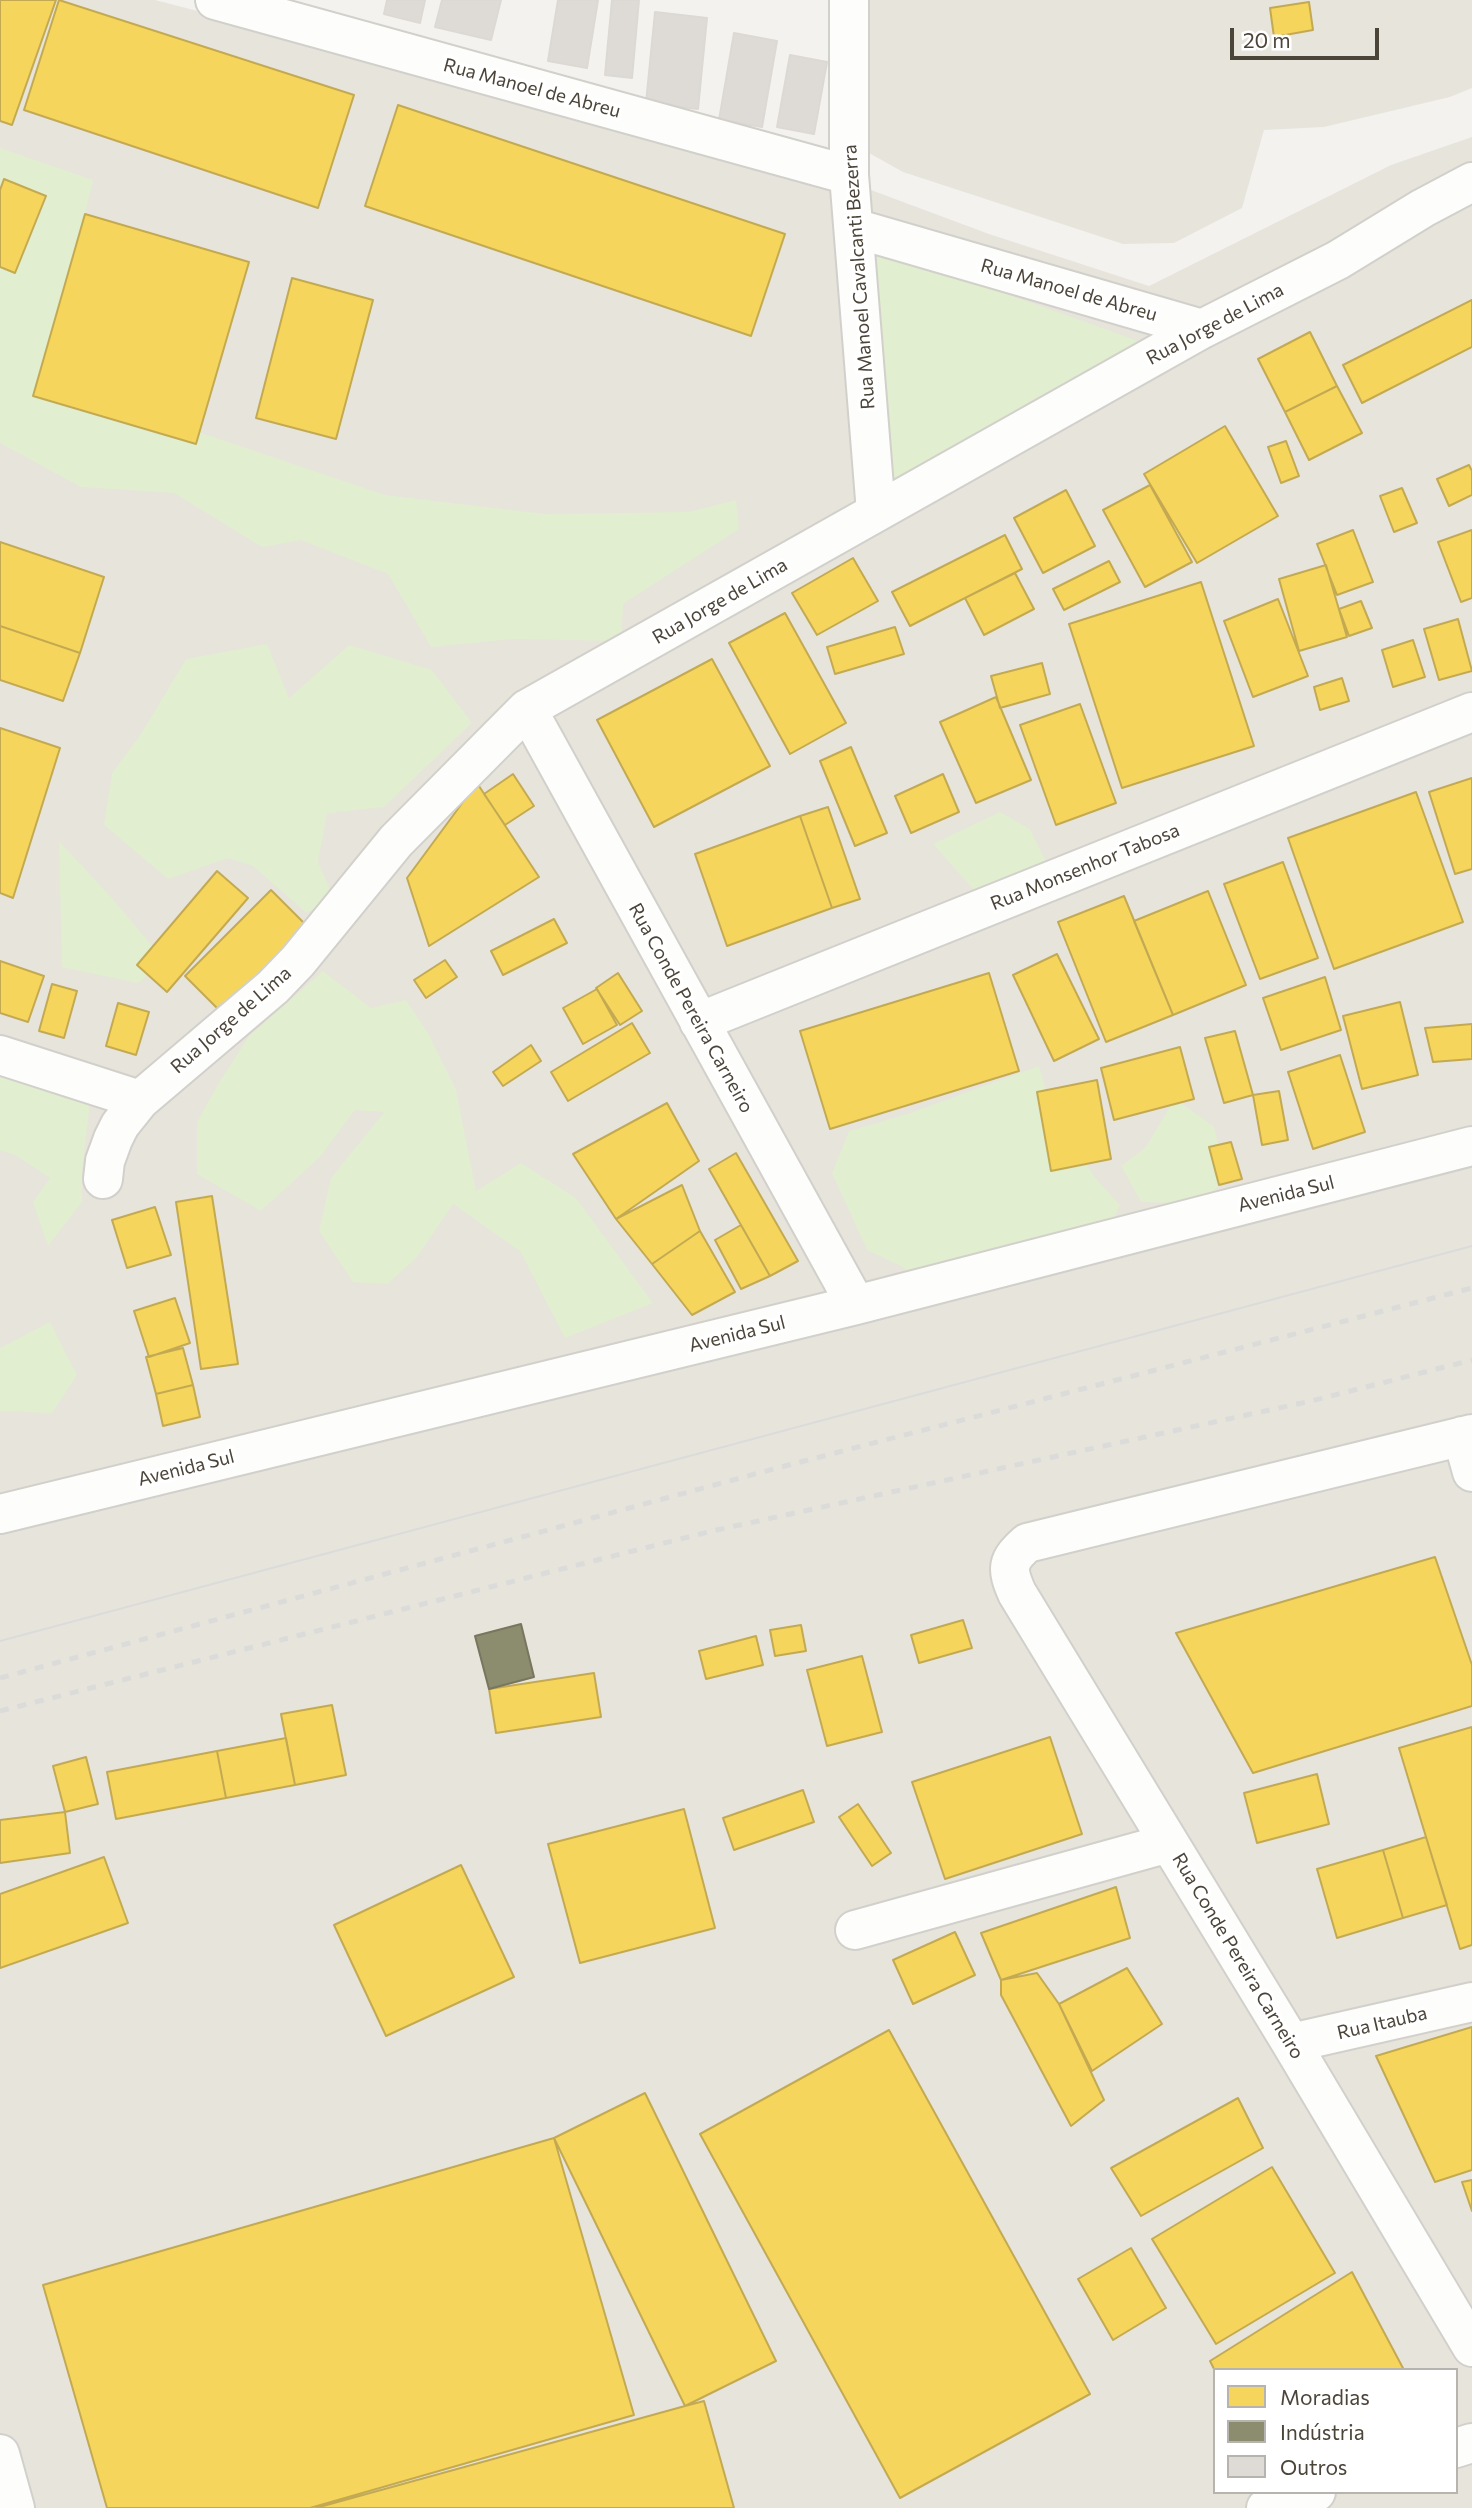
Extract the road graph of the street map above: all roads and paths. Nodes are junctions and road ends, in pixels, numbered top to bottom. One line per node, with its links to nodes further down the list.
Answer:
1 (215, 0): 3 (street, Rua Manoel de Abreu)
2 (849, 0): 3 (street, Rua Manoel Cavalcanti Bezerra)
3 (849, 175): 5 (street, Rua Manoel Cavalcanti Bezerra)
4 (1472, 182): 6 (street, Rua Jorge de Lima)
5 (854, 228): 6 (street, Rua Manoel de Abreu); 7 (street, Rua Manoel Cavalcanti Bezerra)
6 (1202, 328): 7 (street, Rua Jorge de Lima)
7 (876, 512): 8 (street, Rua Jorge de Lima)
8 (527, 709): 10 (street, Rua Conde Pereira Carneiro); 12 (street, Rua Jorge de Lima)
9 (1472, 712): 10 (street, Rua Monsenhor Tabosa)
10 (699, 1023): 15 (street, Rua Conde Pereira Carneiro)
11 (0, 1055): 12 (street)
12 (140, 1100): 14 (street, Rua Jorge de Lima)
13 (1472, 1146): 15 (street, Avenida Sul)
14 (103, 1179)
15 (856, 1305): 17 (street, Avenida Sul)
16 (1469, 1447): 18 (street, Rua Conde Pereira Carneiro)
17 (0, 1514)
18 (1169, 1843): 19 (street); 21 (street, Rua Conde Pereira Carneiro)
19 (855, 1930)
20 (1472, 2002): 21 (street, Rua Itauba)
21 (1292, 2043): 22 (street, Rua Conde Pereira Carneiro)
22 (1472, 2347)
23 (0, 2454): 25 (street)
24 (1310, 2494): 26 (street)
25 (15, 2508)
26 (1266, 2508)

